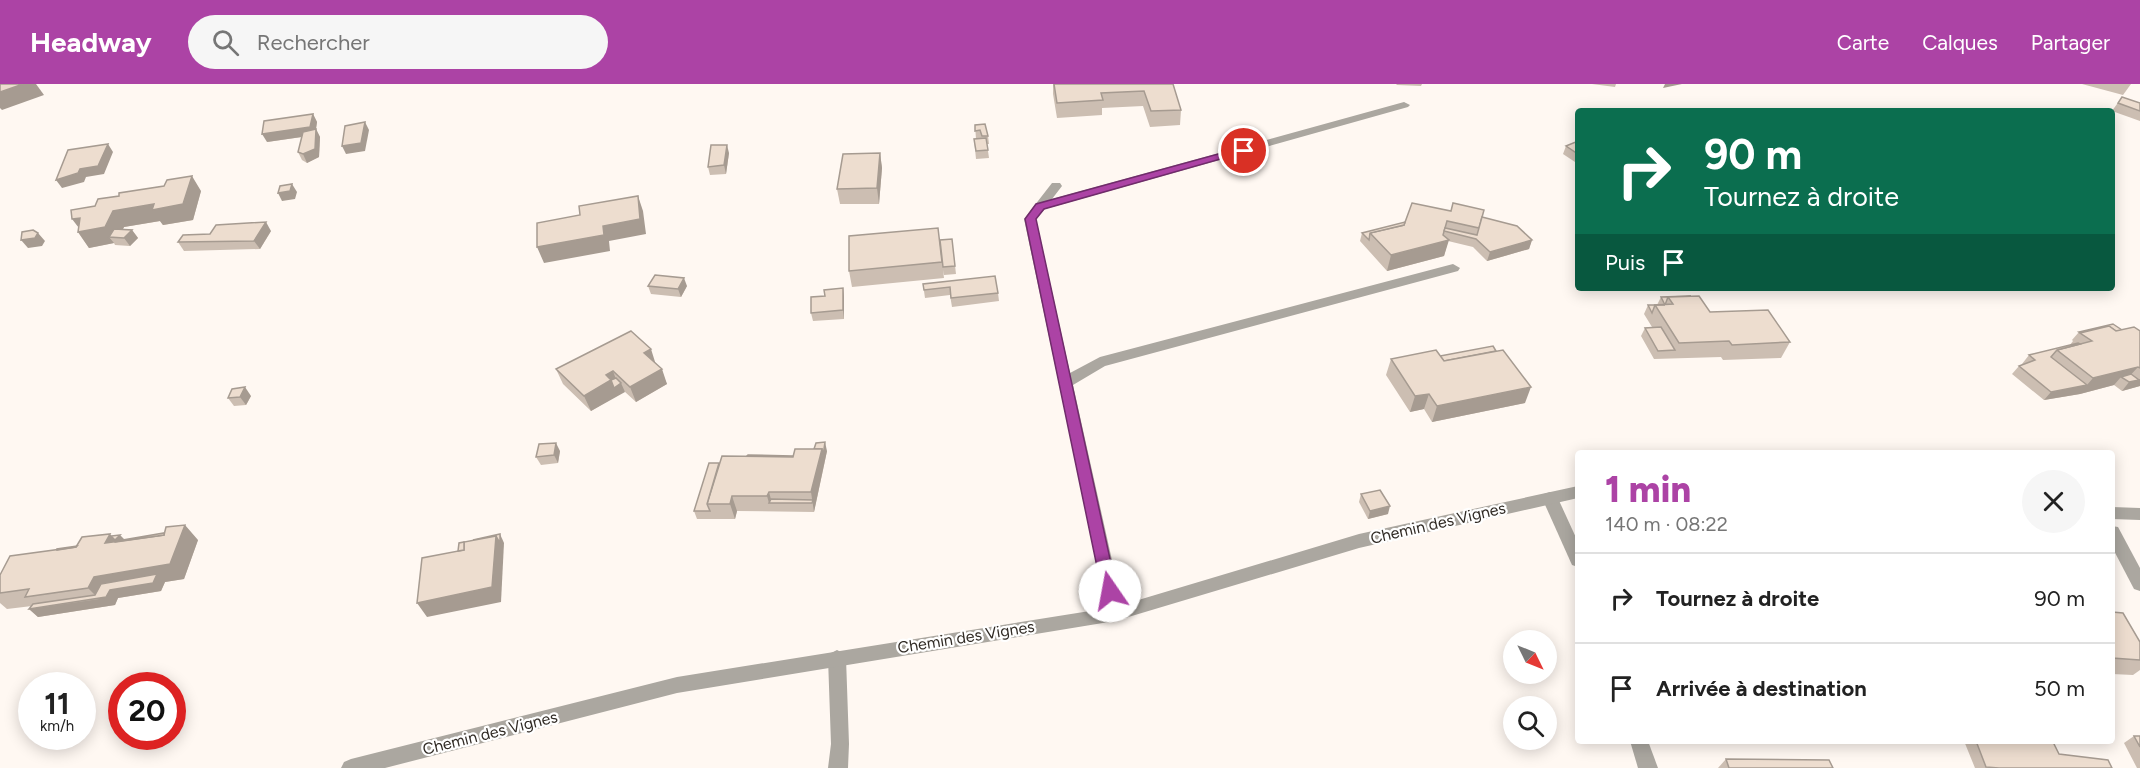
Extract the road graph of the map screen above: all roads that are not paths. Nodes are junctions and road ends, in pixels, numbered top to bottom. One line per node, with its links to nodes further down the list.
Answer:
1 (1404, 105): 3 (street)
2 (1056, 186): 3 (street)
3 (1040, 206): 5 (street)
4 (1453, 268): 5 (street)
5 (1065, 383): 13 (street)
6 (1575, 493): 7 (street, Chemin des Vignes)
7 (1550, 498): 11 (street); 13 (street, Chemin des Vignes)
8 (2115, 513): 9 (street)
9 (2140, 514)
10 (2115, 538): 12 (street)
11 (1575, 553)
12 (2140, 584)
13 (1115, 614): 14 (street, Chemin des Vignes)
14 (837, 657): 16 (street, Chemin des Vignes); 17 (street)
15 (1640, 744): 18 (street)
16 (351, 768)
17 (838, 768)
18 (1648, 768)

